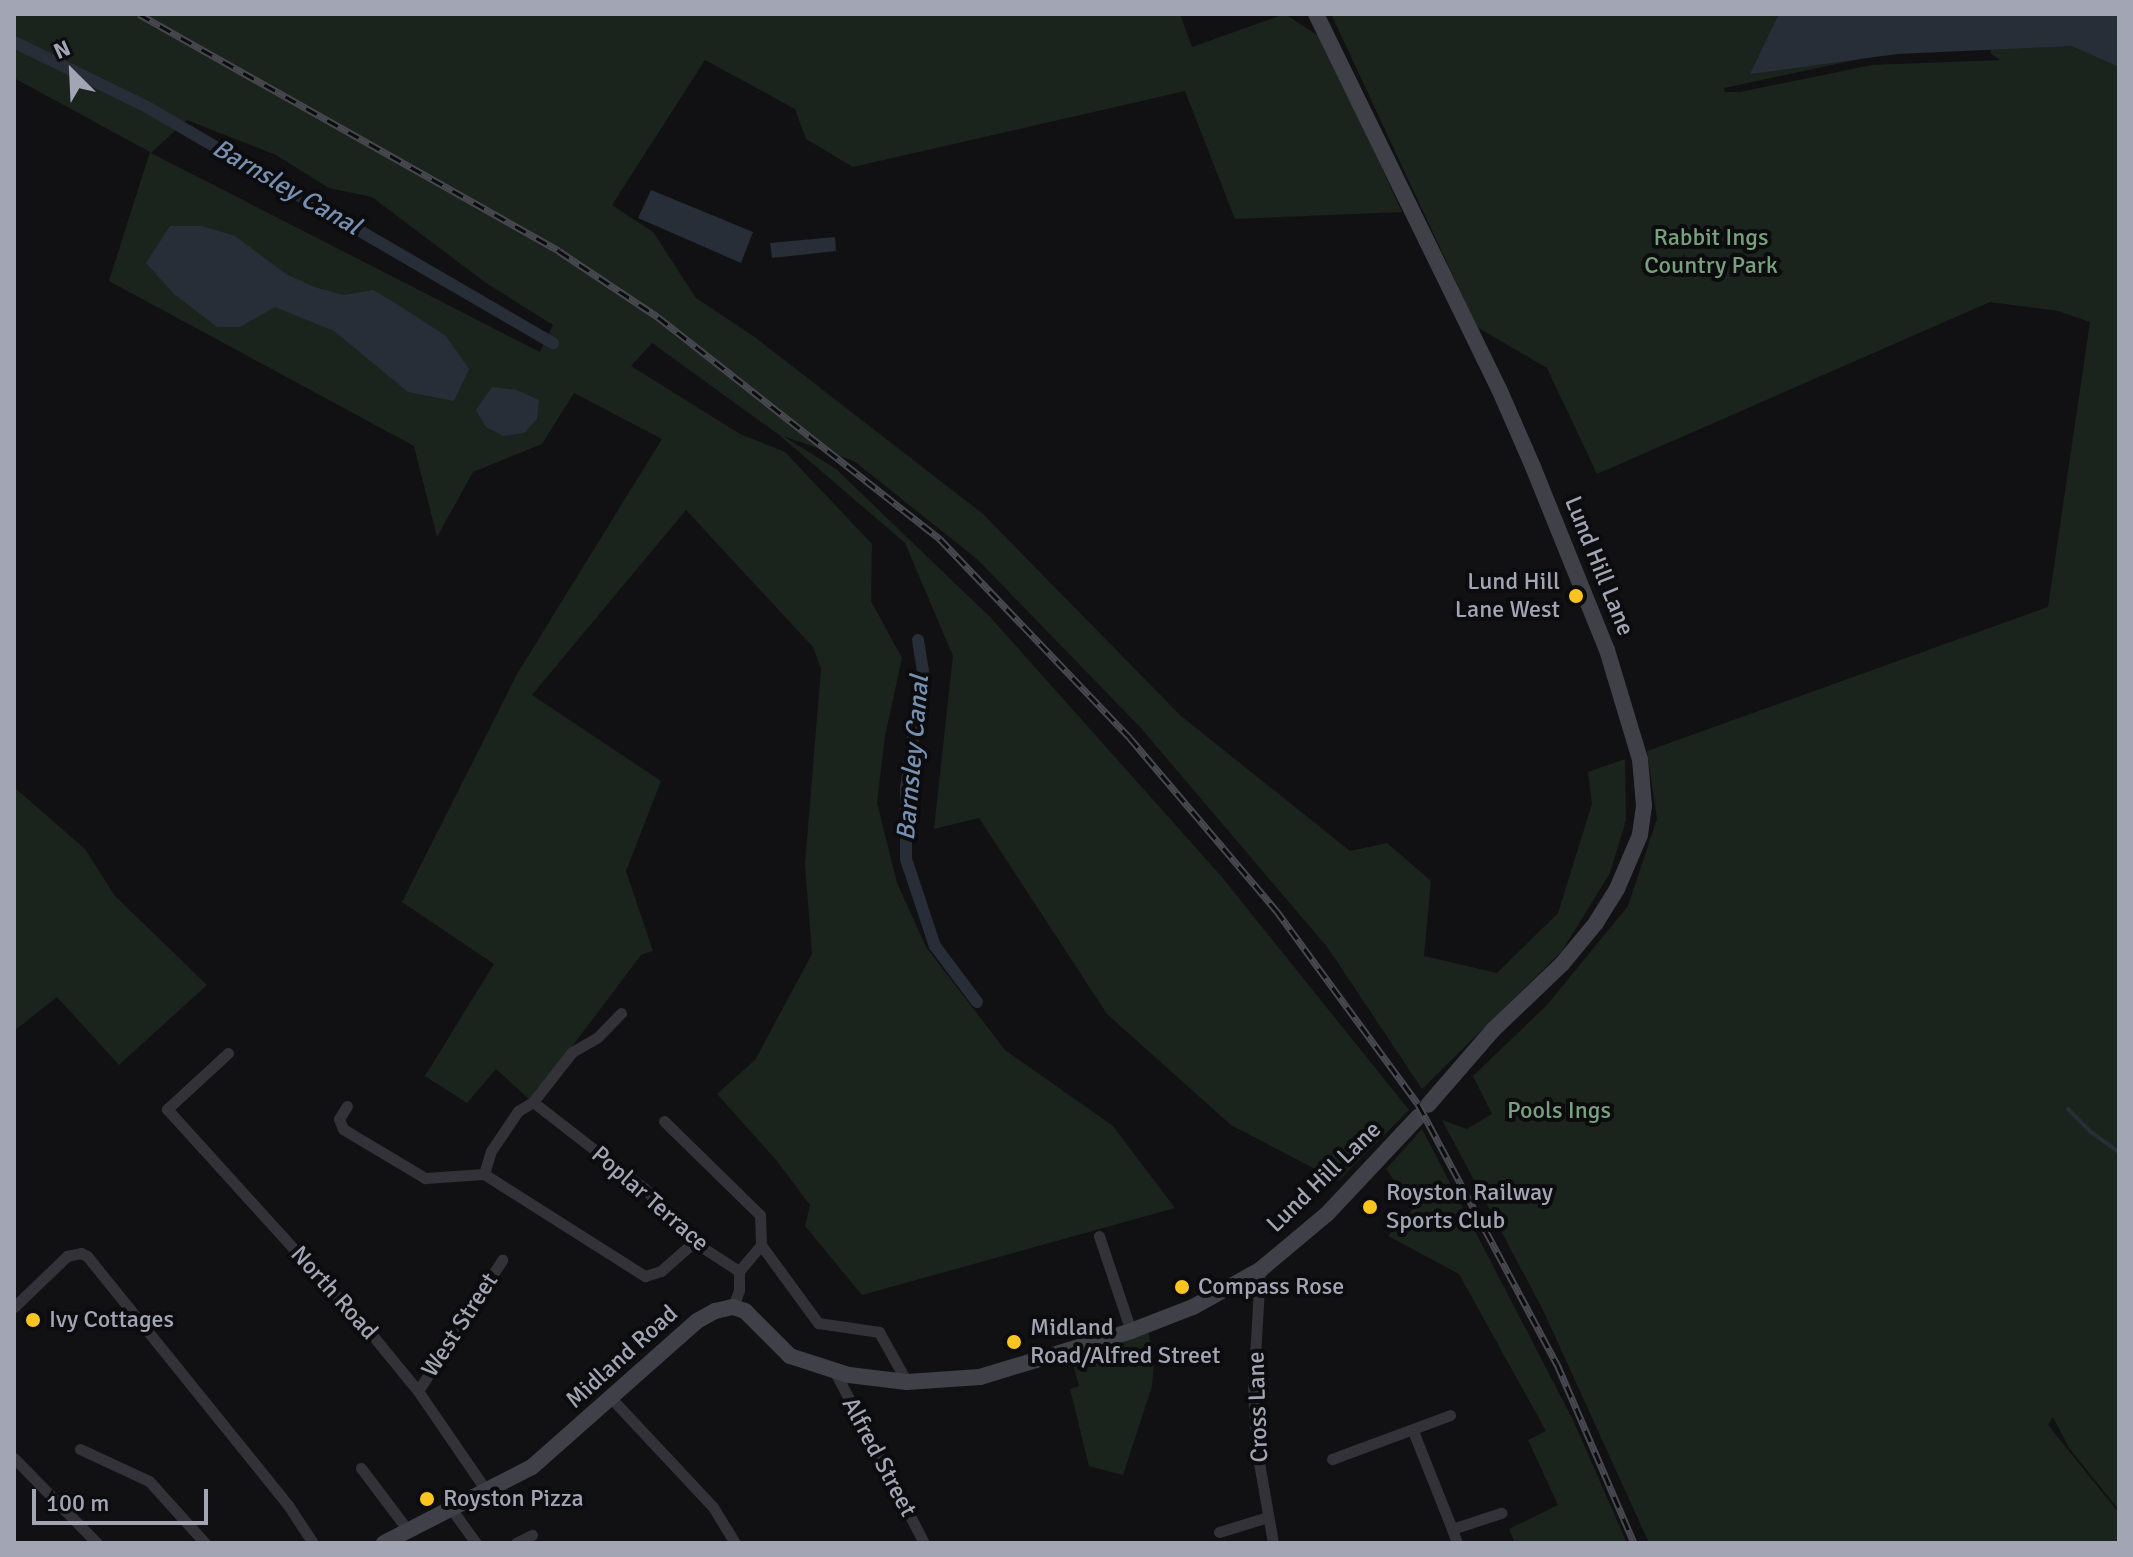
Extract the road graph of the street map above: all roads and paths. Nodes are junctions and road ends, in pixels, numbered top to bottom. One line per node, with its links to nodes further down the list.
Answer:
1 (1316, 14): 12 (main road, Lund Hill Lane)
2 (621, 1013): 4 (street)
3 (228, 1053): 19 (street, North Road)
4 (533, 1102): 7 (street); 9 (street, Poplar Terrace)
5 (347, 1106): 7 (street)
6 (664, 1121): 10 (street)
7 (484, 1174): 9 (street)
8 (1099, 1236): 16 (street)
9 (694, 1242): 13 (street, Poplar Terrace)
10 (761, 1245): 13 (street); 18 (street)
11 (502, 1260): 19 (street, West Street)
12 (1260, 1270): 16 (main road); 30 (street, Cross Lane)
13 (739, 1271): 15 (street)
14 (14, 1307): 37 (street)
15 (733, 1307): 17 (main road); 20 (main road, Midland Road)
16 (1131, 1331): 18 (main road)
17 (834, 1370): 18 (main road); 42 (street, Alfred Street)
18 (907, 1382)
19 (418, 1391): 27 (street, North Road)
20 (611, 1398): 27 (main road, Midland Road); 41 (street)
21 (1450, 1415): 22 (street)
22 (1413, 1431): 25 (street); 32 (street)
23 (80, 1449): 36 (street)
24 (14, 1458): 35 (street)
25 (1332, 1459)
26 (361, 1468): 31 (street)
27 (485, 1489): 28 (main road, Midland Road)
28 (450, 1507): 31 (main road, Midland Road); 39 (street)
29 (1501, 1513): 32 (street)
30 (1268, 1517): 33 (street); 43 (street, Cross Lane)
31 (407, 1529): 38 (main road, Midland Road)
32 (1452, 1529): 44 (street)
33 (1219, 1532)
34 (532, 1535): 40 (street)
35 (97, 1543)
36 (205, 1543)
37 (313, 1543)
38 (384, 1543)
39 (476, 1543)
40 (516, 1543)
41 (735, 1543)
42 (924, 1543)
43 (1273, 1543)
44 (1457, 1543)

